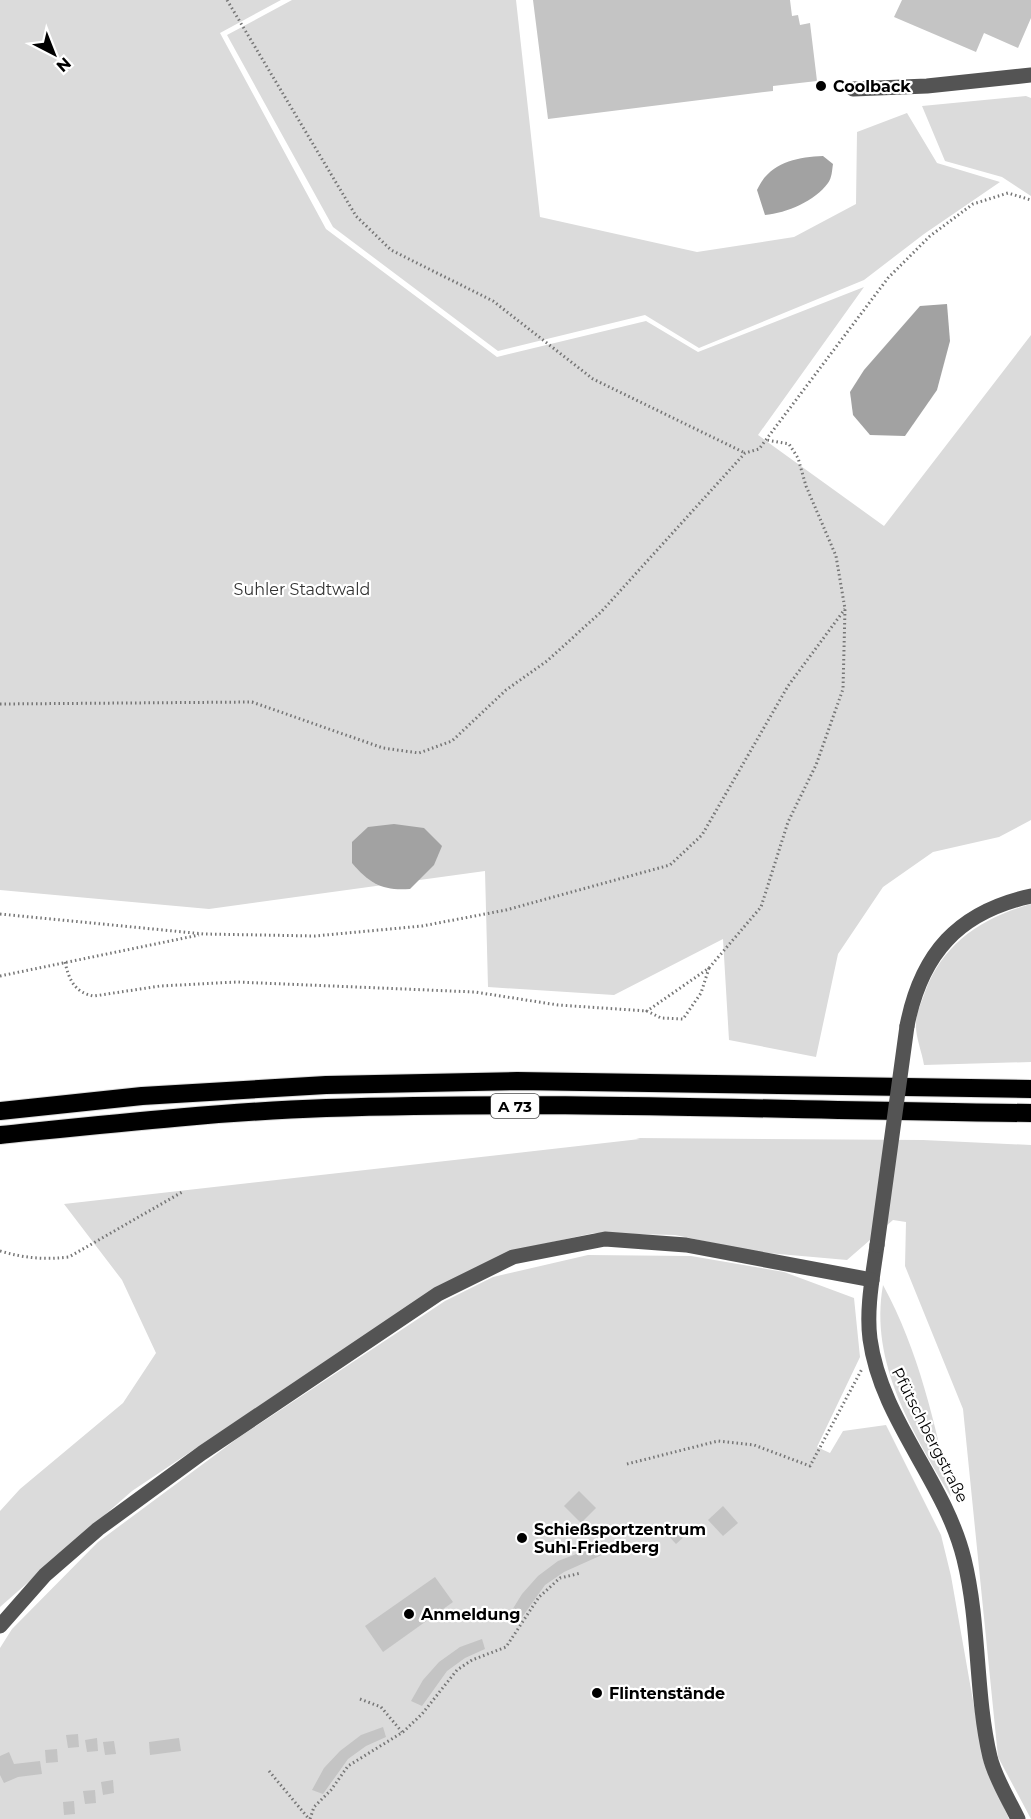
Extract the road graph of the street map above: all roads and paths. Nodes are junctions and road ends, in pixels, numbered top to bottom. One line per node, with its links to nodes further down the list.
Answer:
1 (227, 0): 6 (path)
2 (1031, 75): 3 (street)
3 (853, 89)
4 (1031, 200): 5 (path)
5 (767, 440): 6 (path); 7 (path)
6 (745, 453): 8 (path)
7 (845, 609): 11 (path); 13 (path)
8 (0, 704)
9 (1031, 896): 22 (street, Pfütschbergstraße, bridge)
10 (0, 914): 11 (path)
11 (204, 934): 12 (path)
12 (65, 962): 14 (path); 15 (path)
13 (709, 968): 15 (path); 15 (path)
14 (0, 976)
15 (647, 1011)
16 (1031, 1089): 17 (highway, A 73)
17 (0, 1111)
18 (1031, 1113): 19 (highway, A 73)
19 (0, 1135)
20 (184, 1191): 21 (path)
21 (0, 1251)
22 (872, 1280): 23 (street, Pfütschbergstraße); 26 (street)
23 (873, 1353): 24 (path); 31 (street, Pfütschbergstraße)
24 (627, 1464)
25 (580, 1573): 28 (path)
26 (0, 1626)
27 (360, 1699): 28 (path)
28 (402, 1732): 30 (path)
29 (269, 1771): 30 (path)
30 (309, 1819)
31 (1018, 1819)

